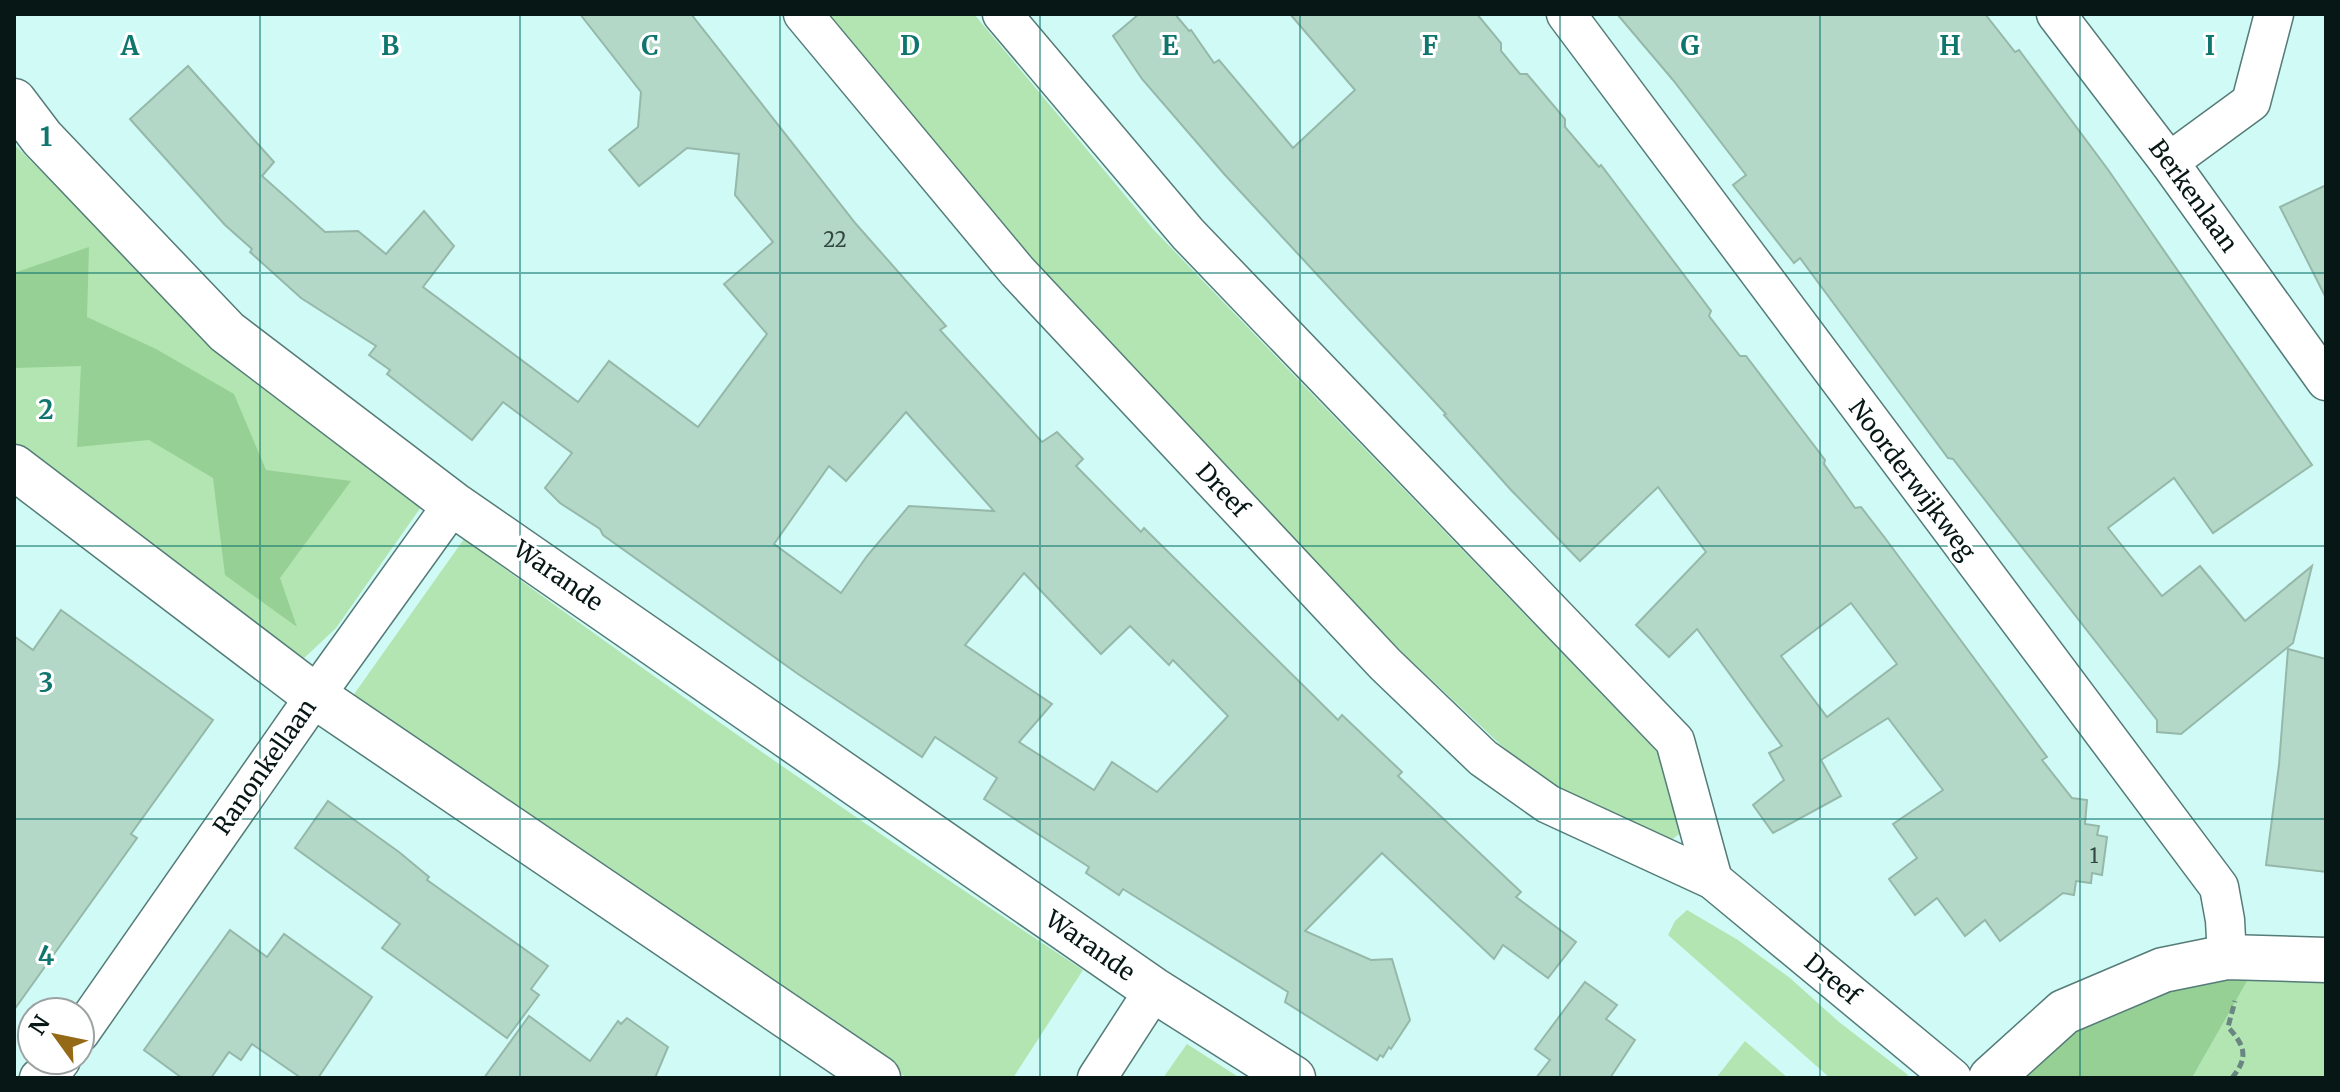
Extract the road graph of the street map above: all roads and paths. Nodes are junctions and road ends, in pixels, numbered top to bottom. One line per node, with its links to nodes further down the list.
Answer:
1 (803, 14): 12 (street, Dreef)
2 (1002, 14): 12 (street)
3 (1566, 14): 13 (street, Noorderwijkweg)
4 (2056, 14): 7 (street, Berkenlaan)
5 (2274, 14): 7 (street)
6 (14, 101): 10 (main road, Warande)
7 (2169, 162): 8 (street, Berkenlaan)
8 (2326, 381)
9 (14, 467): 11 (main road)
10 (453, 504): 11 (street, Ranonkellaan); 15 (main road, Warande)
11 (315, 696): 16 (street, Ranonkellaan); 17 (main road)
12 (1713, 880): 20 (street, Dreef)
13 (2227, 957): 14 (main road); 21 (main road); 22 (path)
14 (2326, 960)
15 (1154, 990): 18 (street, Warande); 19 (main road, Warande)
16 (96, 1010)
17 (878, 1078)
18 (1097, 1078)
19 (1293, 1078)
20 (1952, 1078)
21 (1991, 1078)
22 (2232, 1078)

